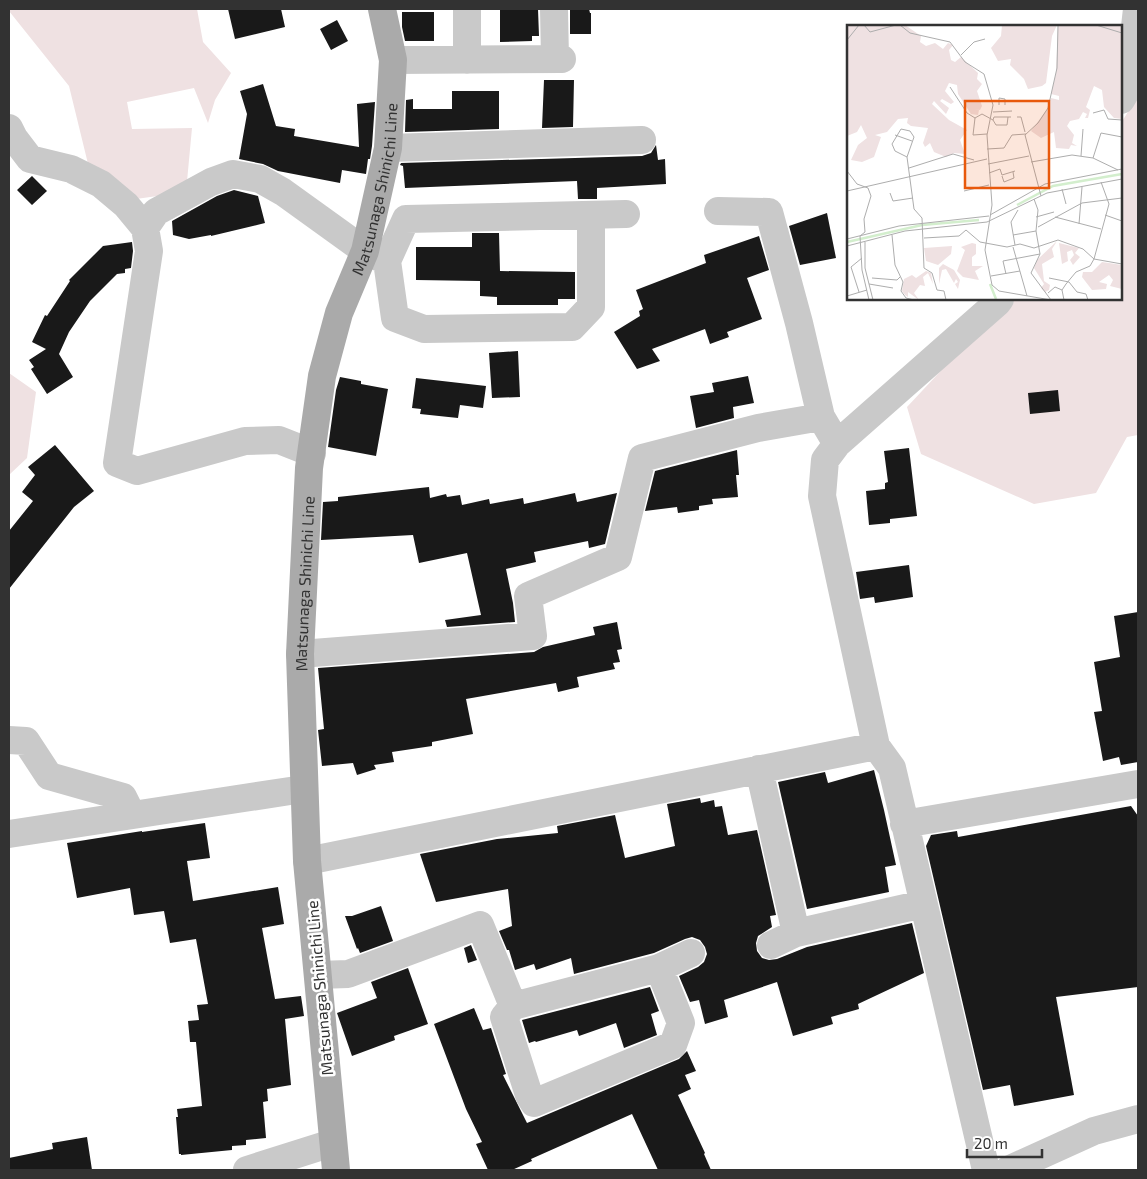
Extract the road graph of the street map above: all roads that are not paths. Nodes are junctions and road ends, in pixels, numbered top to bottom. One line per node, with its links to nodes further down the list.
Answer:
1 (382, 9): 5 (main road, Matsunaga Shinichi Line)
2 (467, 9): 6 (street)
3 (554, 9): 6 (street)
4 (1137, 9): 7 (street)
5 (393, 60): 6 (street); 10 (main road, Matsunaga Shinichi Line)
6 (467, 60)
7 (1122, 98)
8 (10, 136): 14 (street)
9 (642, 140): 10 (street)
10 (388, 148): 15 (main road, Matsunaga Shinichi Line)
11 (718, 211): 17 (street)
12 (626, 214): 13 (street)
13 (591, 215): 15 (street); 15 (street)
14 (145, 228): 15 (street); 19 (street)
15 (376, 256): 19 (main road, Matsunaga Shinichi Line)
16 (999, 300): 18 (street)
17 (821, 417): 18 (street); 20 (street)
18 (837, 444): 22 (street)
19 (312, 453): 20 (main road, Matsunaga Shinichi Line)
20 (300, 654): 25 (main road, Matsunaga Shinichi Line)
21 (9, 740): 26 (street)
22 (876, 746): 23 (street); 27 (street)
23 (759, 769): 29 (street); 31 (street)
24 (1138, 784): 27 (street)
25 (304, 789): 26 (street); 29 (main road, Matsunaga Shinichi Line)
26 (132, 815): 28 (street)
27 (904, 824): 30 (street)
28 (9, 834)
29 (306, 861): 35 (main road, Matsunaga Shinichi Line)
30 (923, 904): 31 (street); 41 (street)
31 (796, 933): 32 (street)
32 (771, 945)
33 (691, 953): 34 (street)
34 (659, 968): 36 (street); 36 (street)
35 (318, 975): 36 (street); 38 (main road, Matsunaga Shinichi Line)
36 (513, 1006)
37 (1138, 1119): 42 (street)
38 (332, 1143): 39 (street); 40 (main road, Matsunaga Shinichi Line)
39 (246, 1170)
40 (336, 1170)
41 (986, 1170)
42 (1008, 1170)

